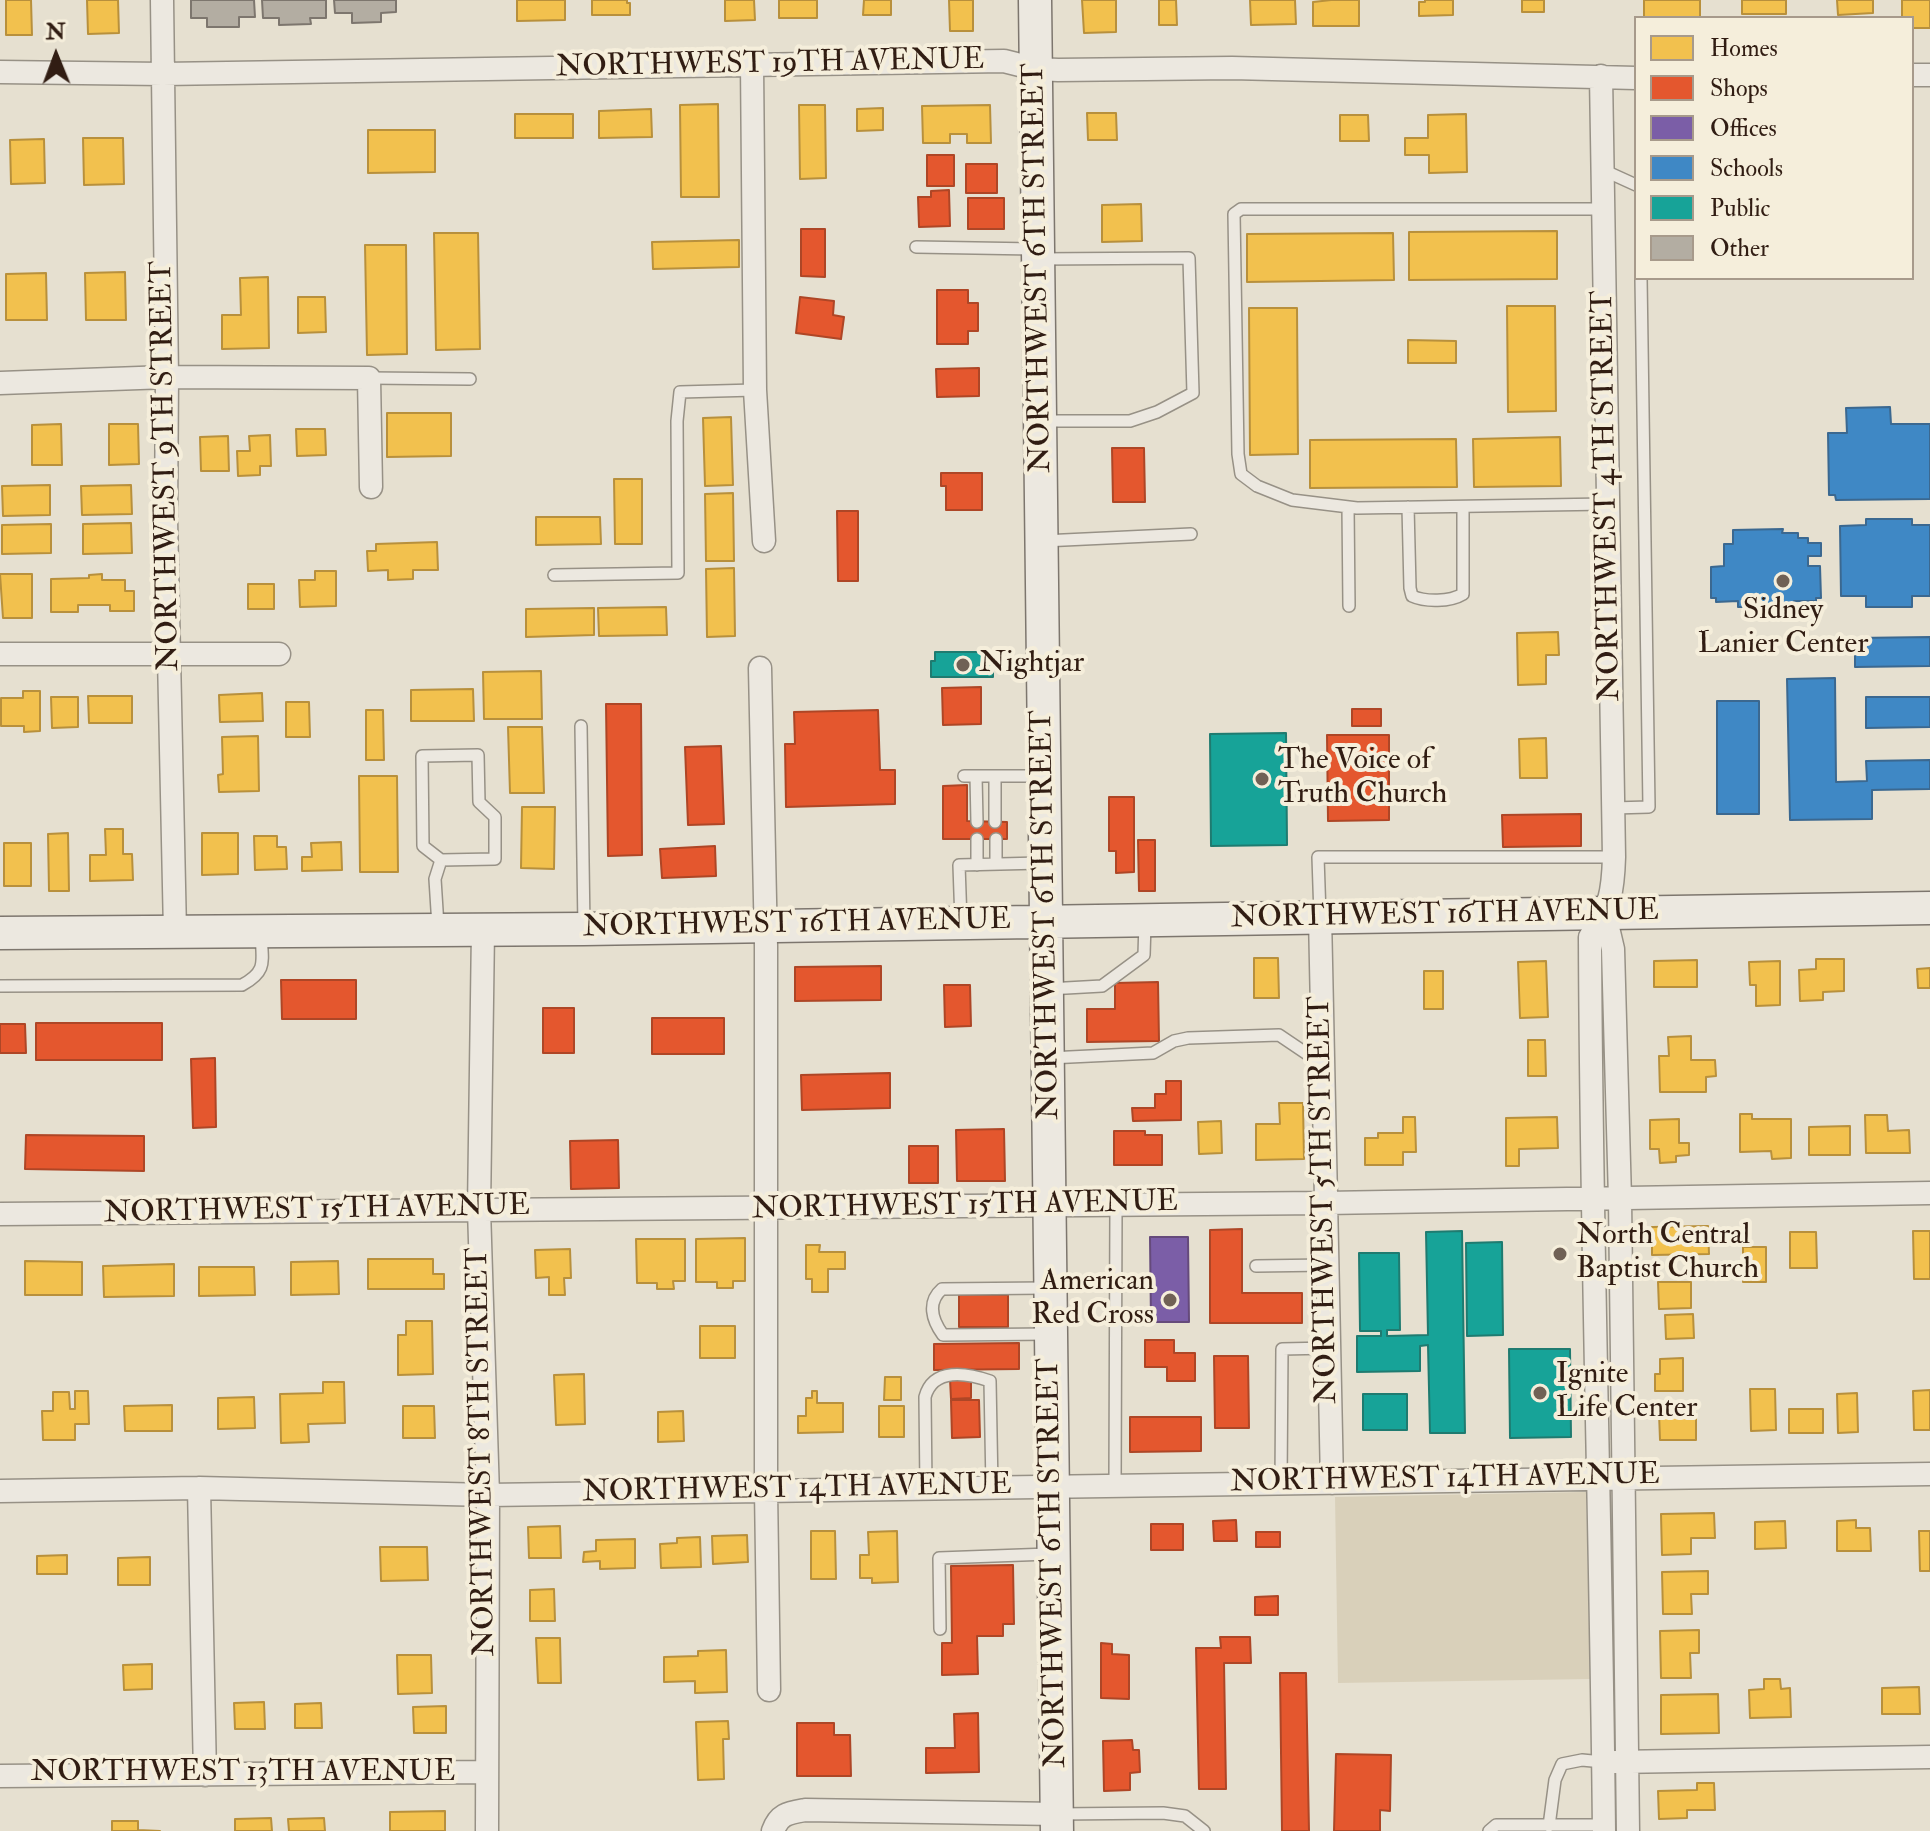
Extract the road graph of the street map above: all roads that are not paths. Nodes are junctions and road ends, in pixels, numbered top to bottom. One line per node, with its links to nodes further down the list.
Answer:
1 (162, 0): 6 (street, NORTHWEST 9TH STREET)
2 (1035, 0): 4 (street, NORTHWEST 6TH STREET)
3 (752, 64): 4 (street, NORTHWEST 19TH AVENUE); 6 (street, NORTHWEST 19TH AVENUE); 19 (street)
4 (1036, 69): 7 (street, NORTHWEST 19TH AVENUE); 13 (street, NORTHWEST 6TH STREET)
5 (0, 72): 6 (street, NORTHWEST 19TH AVENUE)
6 (163, 74): 15 (street, NORTHWEST 9TH STREET)
7 (1601, 76): 8 (street, NORTHWEST 19TH AVENUE); 9 (street, NORTHWEST 4TH STREET)
8 (1634, 78)
9 (1603, 170): 10 (lane); 11 (street, NORTHWEST 4TH STREET)
10 (1634, 184)
11 (1603, 209): 22 (street, NORTHWEST 4TH STREET); 23 (lane)
12 (916, 247): 13 (lane)
13 (1038, 254): 20 (street, NORTHWEST 6TH STREET); 20 (lane)
14 (1641, 280): 38 (lane)
15 (167, 377): 16 (street); 18 (street); 33 (street, NORTHWEST 9TH STREET)
16 (369, 378): 17 (lane); 21 (street)
17 (470, 379)
18 (0, 383)
19 (755, 390): 27 (street); 29 (lane)
20 (1040, 421): 28 (street, NORTHWEST 6TH STREET)
21 (371, 487)
22 (1607, 504): 25 (lane); 38 (street, NORTHWEST 4TH STREET)
23 (1348, 507): 24 (lane); 30 (lane)
24 (1408, 507): 25 (lane); 25 (lane)
25 (1463, 507)
26 (1191, 534): 28 (lane)
27 (764, 541)
28 (1042, 541): 37 (street, NORTHWEST 6TH STREET)
29 (554, 575)
30 (1349, 606)
31 (0, 654): 33 (street)
32 (279, 654): 33 (street)
33 (169, 655): 59 (street, NORTHWEST 9TH STREET)
34 (760, 668): 54 (street)
35 (581, 726): 55 (lane)
36 (995, 776): 37 (lane); 39 (lane); 40 (lane)
37 (1045, 776): 45 (street, NORTHWEST 6TH STREET)
38 (1613, 808): 43 (street, NORTHWEST 4TH STREET)
39 (977, 822)
40 (995, 822)
41 (977, 839): 47 (lane)
42 (996, 839): 46 (lane)
43 (1614, 857): 49 (street, NORTHWEST 4TH STREET); 50 (lane)
44 (441, 860): 44 (lane); 56 (lane)
45 (1046, 863): 46 (lane); 52 (street, NORTHWEST 6TH STREET)
46 (996, 864): 47 (lane)
47 (977, 865): 53 (lane)
48 (1930, 908): 49 (street, NORTHWEST 16TH AVENUE)
49 (1605, 915): 50 (street, NORTHWEST 16TH AVENUE); 66 (street, NORTHWEST 4TH STREET); 67 (street, NORTHWEST 4TH STREET)
50 (1320, 916): 51 (street, NORTHWEST 16TH AVENUE); 64 (street, NORTHWEST 5TH STREET)
51 (1145, 920): 52 (street, NORTHWEST 16TH AVENUE); 62 (lane)
52 (1047, 922): 53 (street, NORTHWEST 16TH AVENUE); 62 (street, NORTHWEST 6TH STREET)
53 (961, 923): 54 (street, NORTHWEST 16TH AVENUE)
54 (766, 924): 55 (street, NORTHWEST 16TH AVENUE); 72 (street)
55 (584, 929): 57 (street, NORTHWEST 16TH AVENUE)
56 (439, 930): 57 (street, NORTHWEST 16TH AVENUE); 58 (street, NORTHWEST 16TH AVENUE)
57 (483, 930): 71 (street, NORTHWEST 8TH STREET)
58 (261, 931): 59 (street, NORTHWEST 16TH AVENUE); 61 (lane)
59 (175, 932): 60 (street, NORTHWEST 16TH AVENUE)
60 (0, 933)
61 (0, 986)
62 (1048, 989): 63 (street, NORTHWEST 6TH STREET)
63 (1048, 1058): 64 (lane); 69 (street, NORTHWEST 6TH STREET)
64 (1322, 1064): 68 (street, NORTHWEST 5TH STREET)
65 (1930, 1193): 67 (street, NORTHWEST 15TH AVENUE)
66 (1591, 1199): 67 (street, NORTHWEST 15TH AVENUE); 68 (street, NORTHWEST 15TH AVENUE); 81 (street, NORTHWEST 4TH STREET)
67 (1620, 1199): 80 (street, NORTHWEST 4TH STREET)
68 (1325, 1203): 70 (street, NORTHWEST 15TH AVENUE); 74 (street, NORTHWEST 5TH STREET)
69 (1050, 1205): 70 (street, NORTHWEST 15TH AVENUE); 72 (street, NORTHWEST 15TH AVENUE); 76 (street, NORTHWEST 6TH STREET)
70 (1116, 1205): 84 (lane)
71 (479, 1209): 72 (street, NORTHWEST 15TH AVENUE); 73 (street, NORTHWEST 15TH AVENUE); 91 (street, NORTHWEST 8TH STREET)
72 (768, 1209): 89 (street)
73 (0, 1214)
74 (1327, 1265): 75 (lane); 78 (street, NORTHWEST 5TH STREET)
75 (1256, 1266)
76 (1051, 1288): 77 (street, NORTHWEST 6TH STREET); 77 (lane)
77 (1051, 1334): 85 (street, NORTHWEST 6TH STREET)
78 (1329, 1348): 82 (lane); 83 (street, NORTHWEST 5TH STREET)
79 (1930, 1474): 80 (street, NORTHWEST 14TH AVENUE)
80 (1623, 1476): 81 (street, NORTHWEST 14TH AVENUE); 97 (street, NORTHWEST 4TH STREET)
81 (1599, 1477): 83 (street, NORTHWEST 14TH AVENUE); 96 (street, NORTHWEST 4TH STREET)
82 (1281, 1483): 83 (street, NORTHWEST 14TH AVENUE); 84 (street, NORTHWEST 14TH AVENUE)
83 (1332, 1483)
84 (1115, 1485): 85 (street, NORTHWEST 14TH AVENUE)
85 (1053, 1486): 86 (street, NORTHWEST 14TH AVENUE); 92 (street, NORTHWEST 6TH STREET)
86 (992, 1487): 88 (street, NORTHWEST 14TH AVENUE); 88 (lane)
87 (199, 1488): 90 (street, NORTHWEST 14TH AVENUE); 91 (street, NORTHWEST 14TH AVENUE); 99 (street)
88 (926, 1488): 89 (street, NORTHWEST 14TH AVENUE)
89 (766, 1490): 91 (street, NORTHWEST 14TH AVENUE); 94 (street)
90 (0, 1491)
91 (488, 1495): 98 (street, NORTHWEST 8TH STREET)
92 (1054, 1554): 93 (lane); 101 (street, NORTHWEST 6TH STREET)
93 (940, 1629)
94 (769, 1690)
95 (1930, 1757): 97 (street)
96 (1603, 1762): 97 (street); 103 (lane); 104 (street, NORTHWEST 4TH STREET)
97 (1627, 1762): 108 (street, NORTHWEST 4TH STREET)
98 (486, 1772): 99 (street, NORTHWEST 13TH AVENUE); 105 (street, NORTHWEST 8TH STREET)
99 (205, 1775): 100 (street, NORTHWEST 13TH AVENUE)
100 (0, 1776)
101 (1057, 1823): 102 (street); 106 (lane)
102 (776, 1824)
103 (1549, 1826): 104 (lane); 107 (lane)
104 (1604, 1828)
105 (487, 1831)
106 (1204, 1831)
107 (1489, 1831)
108 (1628, 1831)

